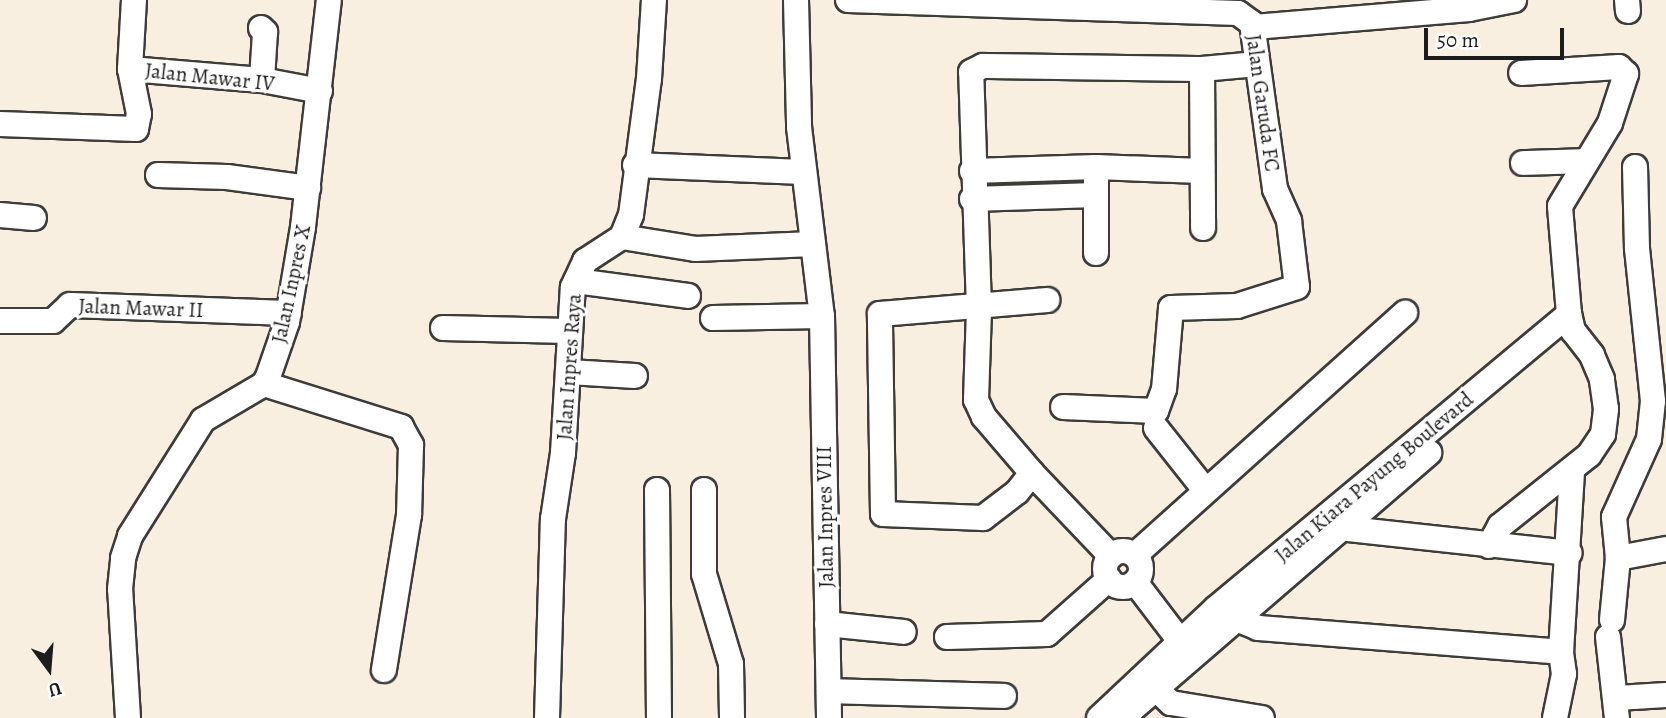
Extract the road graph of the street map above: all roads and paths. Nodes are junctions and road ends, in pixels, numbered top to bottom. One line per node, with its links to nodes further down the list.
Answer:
1 (134, 0): 11 (street)
2 (329, 0): 15 (street, Jalan Inpres X)
3 (654, 0): 19 (street)
4 (796, 0): 24 (street, Jalan Inpres VIII)
5 (848, 0): 7 (street, Jalan Garuda FC)
6 (1514, 0): 8 (street)
7 (1005, 3): 8 (street, Jalan Garuda FC)
8 (1254, 27): 51 (street, Jalan Garuda FC)
9 (261, 28): 14 (street)
10 (1246, 65): 12 (street)
11 (130, 69): 14 (street, Jalan Mawar IV); 16 (street, Jalan Mawar IV)
12 (1202, 69): 22 (street); 23 (street)
13 (1521, 73): 17 (street)
14 (262, 80): 15 (street, Jalan Mawar IV)
15 (320, 91): 26 (street, Jalan Inpres X)
16 (0, 124)
17 (1585, 161): 18 (street); 45 (street)
18 (1523, 163)
19 (635, 165): 24 (street); 32 (street)
20 (1096, 167): 22 (street); 23 (street); 27 (street)
21 (1635, 167): 36 (street)
22 (972, 171): 28 (street)
23 (1202, 171): 31 (street)
24 (803, 172): 33 (street, Jalan Inpres VIII)
25 (158, 175): 26 (street)
26 (308, 188): 40 (street, Jalan Inpres X)
27 (1096, 195): 28 (street); 34 (street)
28 (972, 199): 39 (street)
29 (0, 215): 30 (street)
30 (34, 218)
31 (1203, 228)
32 (622, 237): 33 (street); 35 (street, Jalan Inpres Raya)
33 (813, 244): 42 (street, Jalan Inpres VIII)
34 (1096, 253)
35 (576, 281): 37 (street); 47 (street, Jalan Inpres Raya)
36 (1655, 293): 53 (street)
37 (688, 296)
38 (1047, 300): 39 (street)
39 (979, 308): 55 (street); 55 (street)
40 (289, 313): 44 (street, Jalan Mawar II); 50 (street, Jalan Inpres X)
41 (1405, 313): 58 (street)
42 (822, 316): 43 (street); 66 (street, Jalan Inpres VIII)
43 (713, 318)
44 (0, 321)
45 (1571, 322): 54 (street); 59 (street, Jalan Kiara Payung Boulevard)
46 (443, 328): 47 (street)
47 (568, 331): 48 (street, Jalan Inpres Raya)
48 (569, 372): 49 (street); 78 (street, Jalan Inpres Raya)
49 (635, 376)
50 (264, 384): 71 (street); 77 (street)
51 (1063, 407)
52 (1156, 428): 58 (street)
53 (1658, 432): 63 (street)
54 (1572, 471): 60 (street); 62 (street)
55 (1032, 473): 64 (street)
56 (657, 490): 79 (street)
57 (704, 490): 80 (street)
58 (1206, 491): 64 (street)
59 (1327, 526): 60 (street); 65 (street, Jalan Kiara Payung Boulevard)
60 (1489, 545): 62 (street)
61 (1666, 549): 63 (street)
62 (1570, 553): 70 (street)
63 (1618, 558): 76 (street)
64 (1118, 563): 68 (street); 69 (street)
65 (1225, 614): 69 (street, Jalan Kiara Payung Boulevard); 70 (street)
66 (827, 624): 67 (street); 73 (street, Jalan Inpres VIII)
67 (904, 632)
68 (947, 637)
69 (1186, 648): 72 (street, Jalan Kiara Payung Boulevard)
70 (1561, 652): 85 (street)
71 (384, 670)
72 (1149, 682): 82 (street); 83 (street); 84 (street)
73 (828, 691): 75 (street); 81 (street, Jalan Inpres VIII)
74 (1666, 695): 76 (street)
75 (1004, 696)
76 (1617, 708)
77 (128, 718)
78 (547, 718)
79 (659, 718)
80 (732, 718)
81 (828, 718)
82 (1099, 718)
83 (1122, 718)
84 (1262, 718)
85 (1555, 718)

